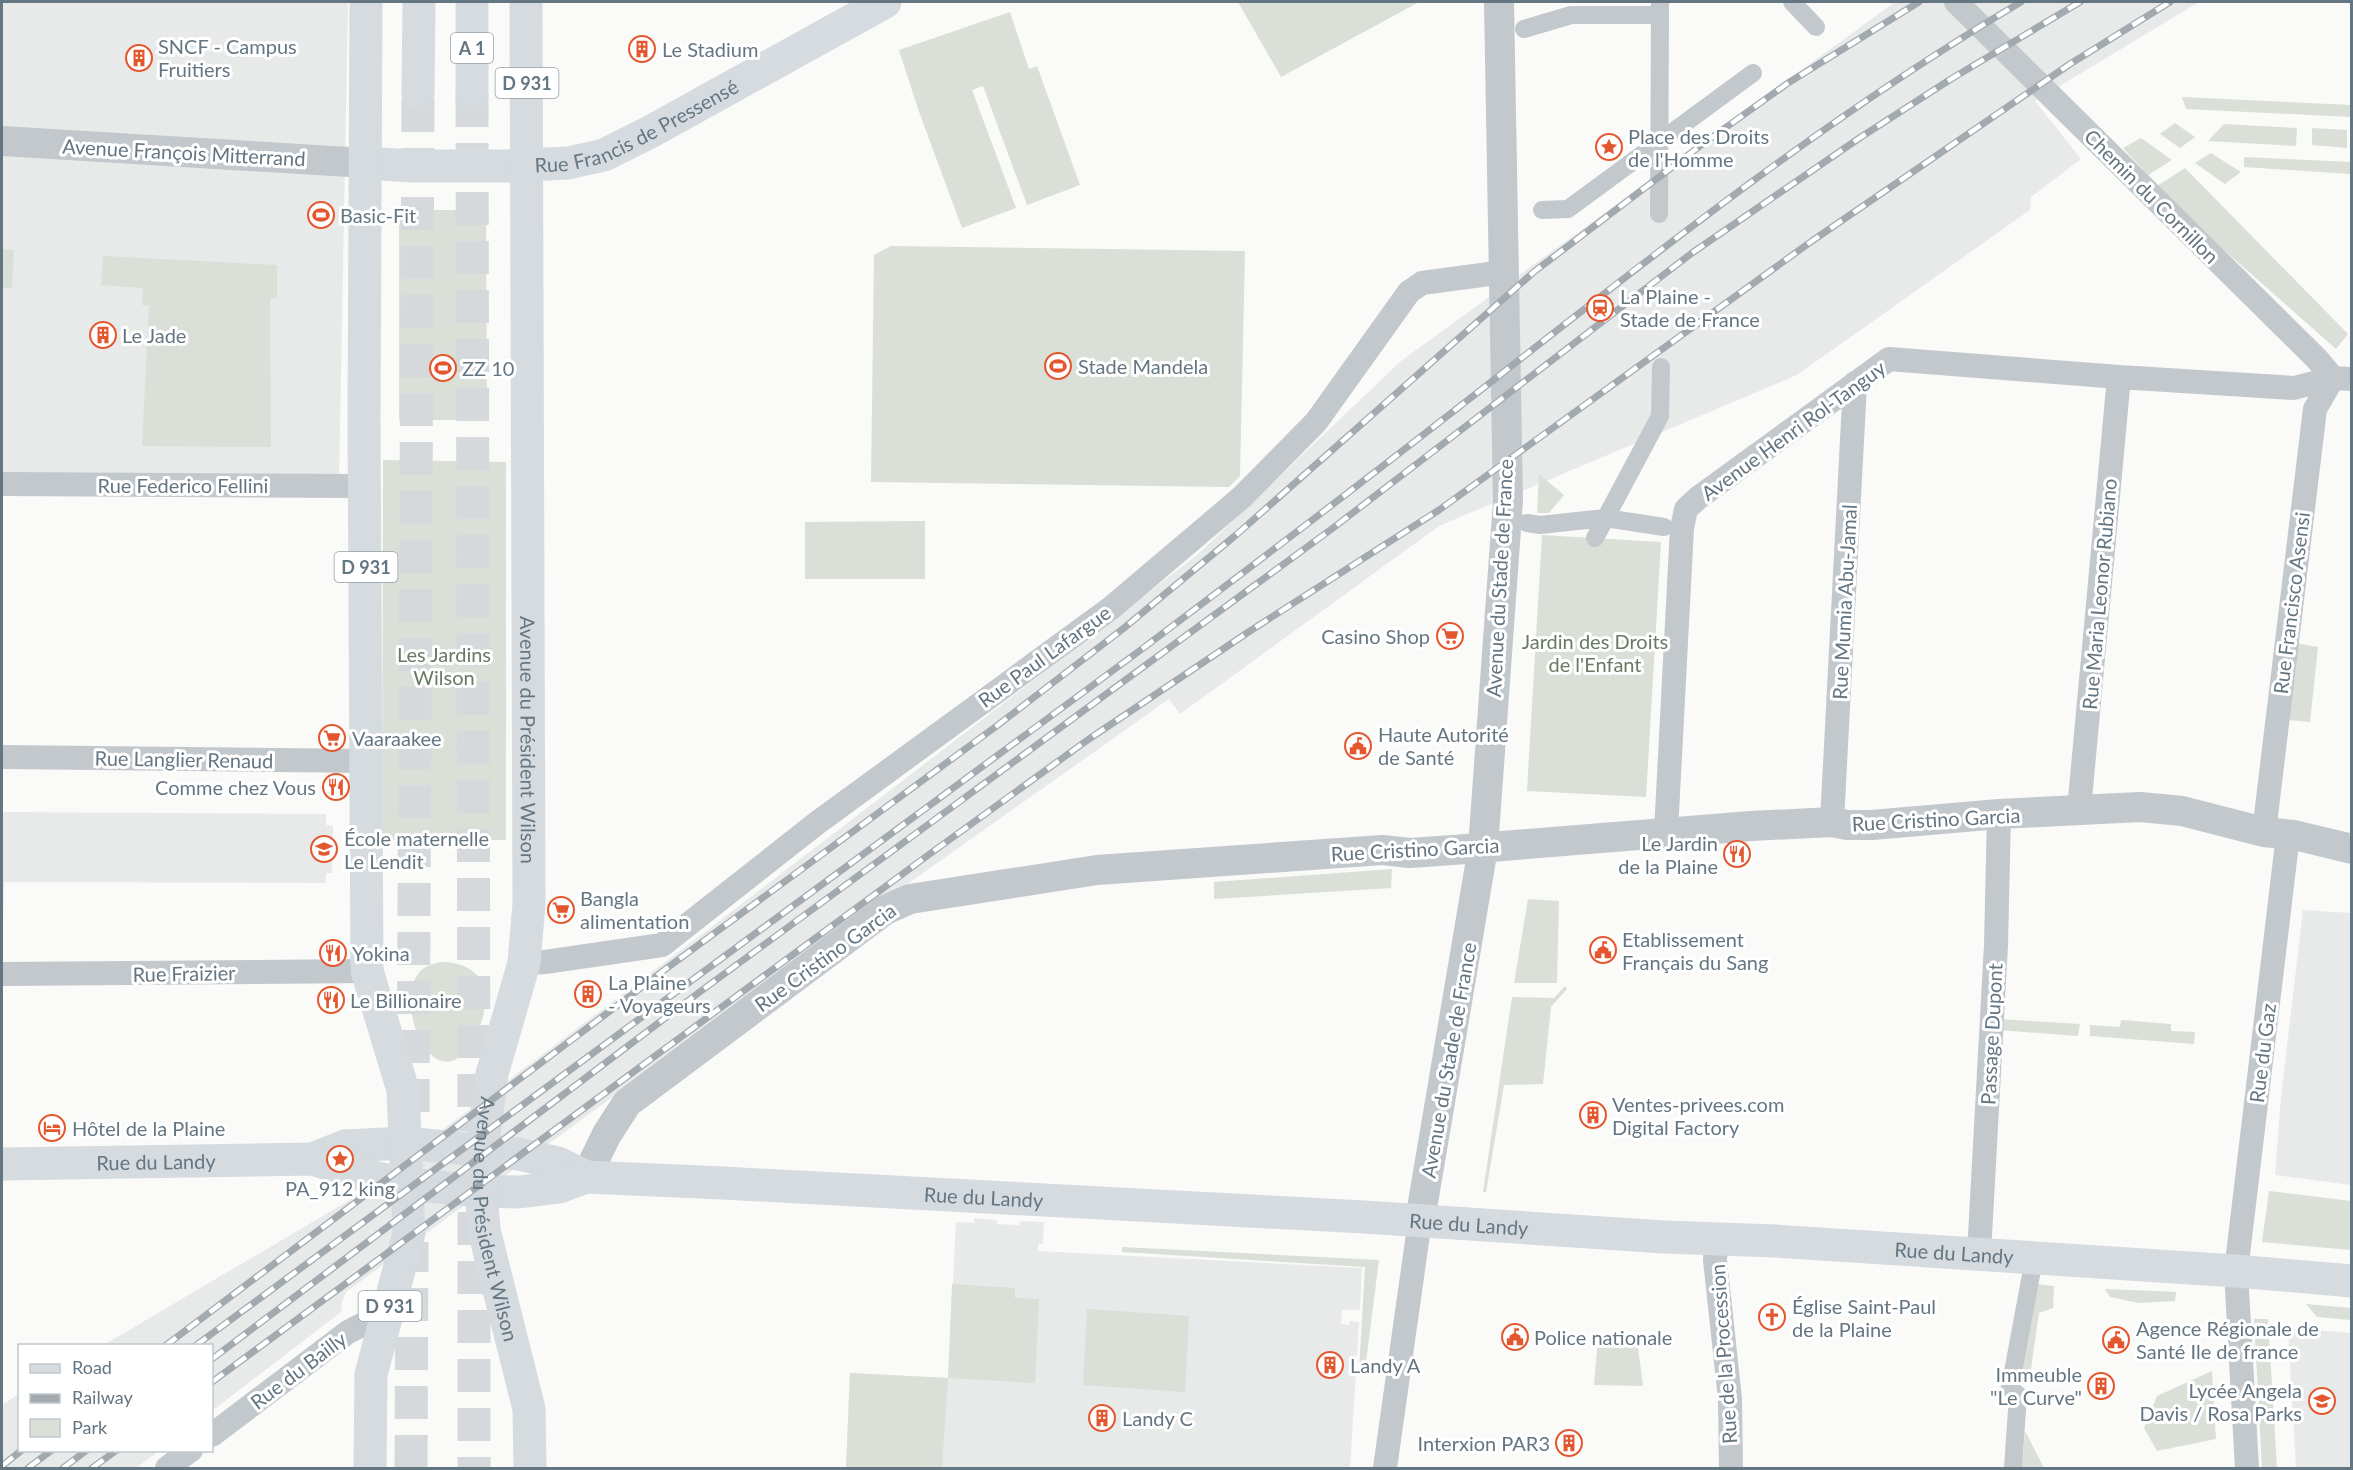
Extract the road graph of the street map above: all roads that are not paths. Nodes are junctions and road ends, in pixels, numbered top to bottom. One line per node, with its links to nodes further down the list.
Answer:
1 (366, 2): 17 (main road, D 931)
2 (419, 2): 13 (main road)
3 (472, 2): 14 (main road, A 1)
4 (526, 2): 18 (main road, Avenue du Président Wilson / D 931)
5 (885, 2): 18 (main road, Rue Francis de Pressensé)
6 (1499, 2): 21 (street, Avenue du Stade de France)
7 (1792, 2): 10 (street)
8 (1956, 2): 24 (street, Chemin du Cornillon)
9 (1660, 8): 11 (street); 16 (street)
10 (1816, 27)
11 (1524, 28)
12 (1753, 73): 16 (street)
13 (418, 94)
14 (472, 94)
15 (2, 141): 17 (street, Avenue François Mitterrand)
16 (1660, 141): 19 (street); 20 (street)
17 (366, 163): 18 (main road, Rue Francis de Pressensé); 27 (main road, D 931)
18 (528, 165): 41 (main road, Avenue du Président Wilson / D 931)
19 (1542, 210)
20 (1659, 214)
21 (1504, 273): 39 (street, Avenue du Stade de France); 41 (street, Rue Paul Lafargue)
22 (1661, 367): 28 (street)
23 (2119, 377): 24 (street, Avenue Henri Rol-Tanguy); 25 (street, Avenue Henri Rol-Tanguy); 34 (street, Rue Maria Leonor Rubiano)
24 (2342, 379): 38 (street, Rue Francisco Asensi)
25 (1855, 383): 36 (street, Rue Mumia Abu-Jamal); 37 (street, Avenue Henri Rol-Tanguy)
26 (2, 484): 27 (street, Rue Federico Fellini)
27 (365, 486): 33 (main road, D 931)
28 (1605, 518): 29 (street); 30 (street); 31 (street)
29 (1527, 523)
30 (1664, 527)
31 (1595, 538)
32 (2, 757): 33 (street, Rue Langlier Renaud)
33 (366, 761): 42 (main road, D 931)
34 (2079, 810): 35 (street, Rue Cristino Garcia); 38 (street, Rue Cristino Garcia)
35 (1999, 814): 36 (street, Rue Cristino Garcia); 53 (street, Passage Dupont)
36 (1832, 822): 37 (street, Rue Cristino Garcia)
37 (1666, 832): 39 (street, Rue Cristino Garcia)
38 (2276, 833): 40 (street, Rue Cristino Garcia); 55 (street, Rue du Gaz)
39 (1483, 848): 48 (street, Rue Cristino Garcia); 51 (street, Avenue du Stade de France)
40 (2352, 849)
41 (524, 963): 45 (main road, Avenue du Président Wilson / D 931)
42 (367, 971): 43 (street, Rue Fraizier); 44 (main road, D 931)
43 (2, 974)
44 (405, 1143): 45 (main road, Rue du Landy); 46 (main road, Rue du Landy); 49 (main road, D 931)
45 (482, 1150): 48 (main road, Rue du Landy); 50 (main road, Avenue du Président Wilson / D 931)
46 (312, 1159): 47 (main road, Rue du Landy); 49 (main road, Rue du Landy)
47 (2, 1164)
48 (586, 1177): 50 (main road, Rue du Landy); 51 (main road, Rue du Landy)
49 (407, 1184): 50 (main road, Rue du Landy); 57 (main road, D 931)
50 (481, 1191): 62 (main road, Avenue du Président Wilson / D 931)
51 (1420, 1220): 52 (main road, Rue du Landy); 63 (street)
52 (1716, 1239): 53 (main road, Rue du Landy); 64 (street, Rue de la Procession)
53 (1979, 1254): 54 (main road, Rue du Landy)
54 (2034, 1259): 55 (main road, Rue du Landy); 65 (street)
55 (2236, 1271): 56 (main road, Rue du Landy); 66 (street, Rue du Gaz)
56 (2352, 1281)
57 (389, 1311): 58 (street, Rue du Bailly); 61 (main road, D 931)
58 (213, 1434)
59 (188, 1452): 60 (street)
60 (167, 1468)
61 (370, 1468)
62 (530, 1468)
63 (1384, 1468)
64 (1731, 1468)
65 (2013, 1468)
66 (2247, 1468)

